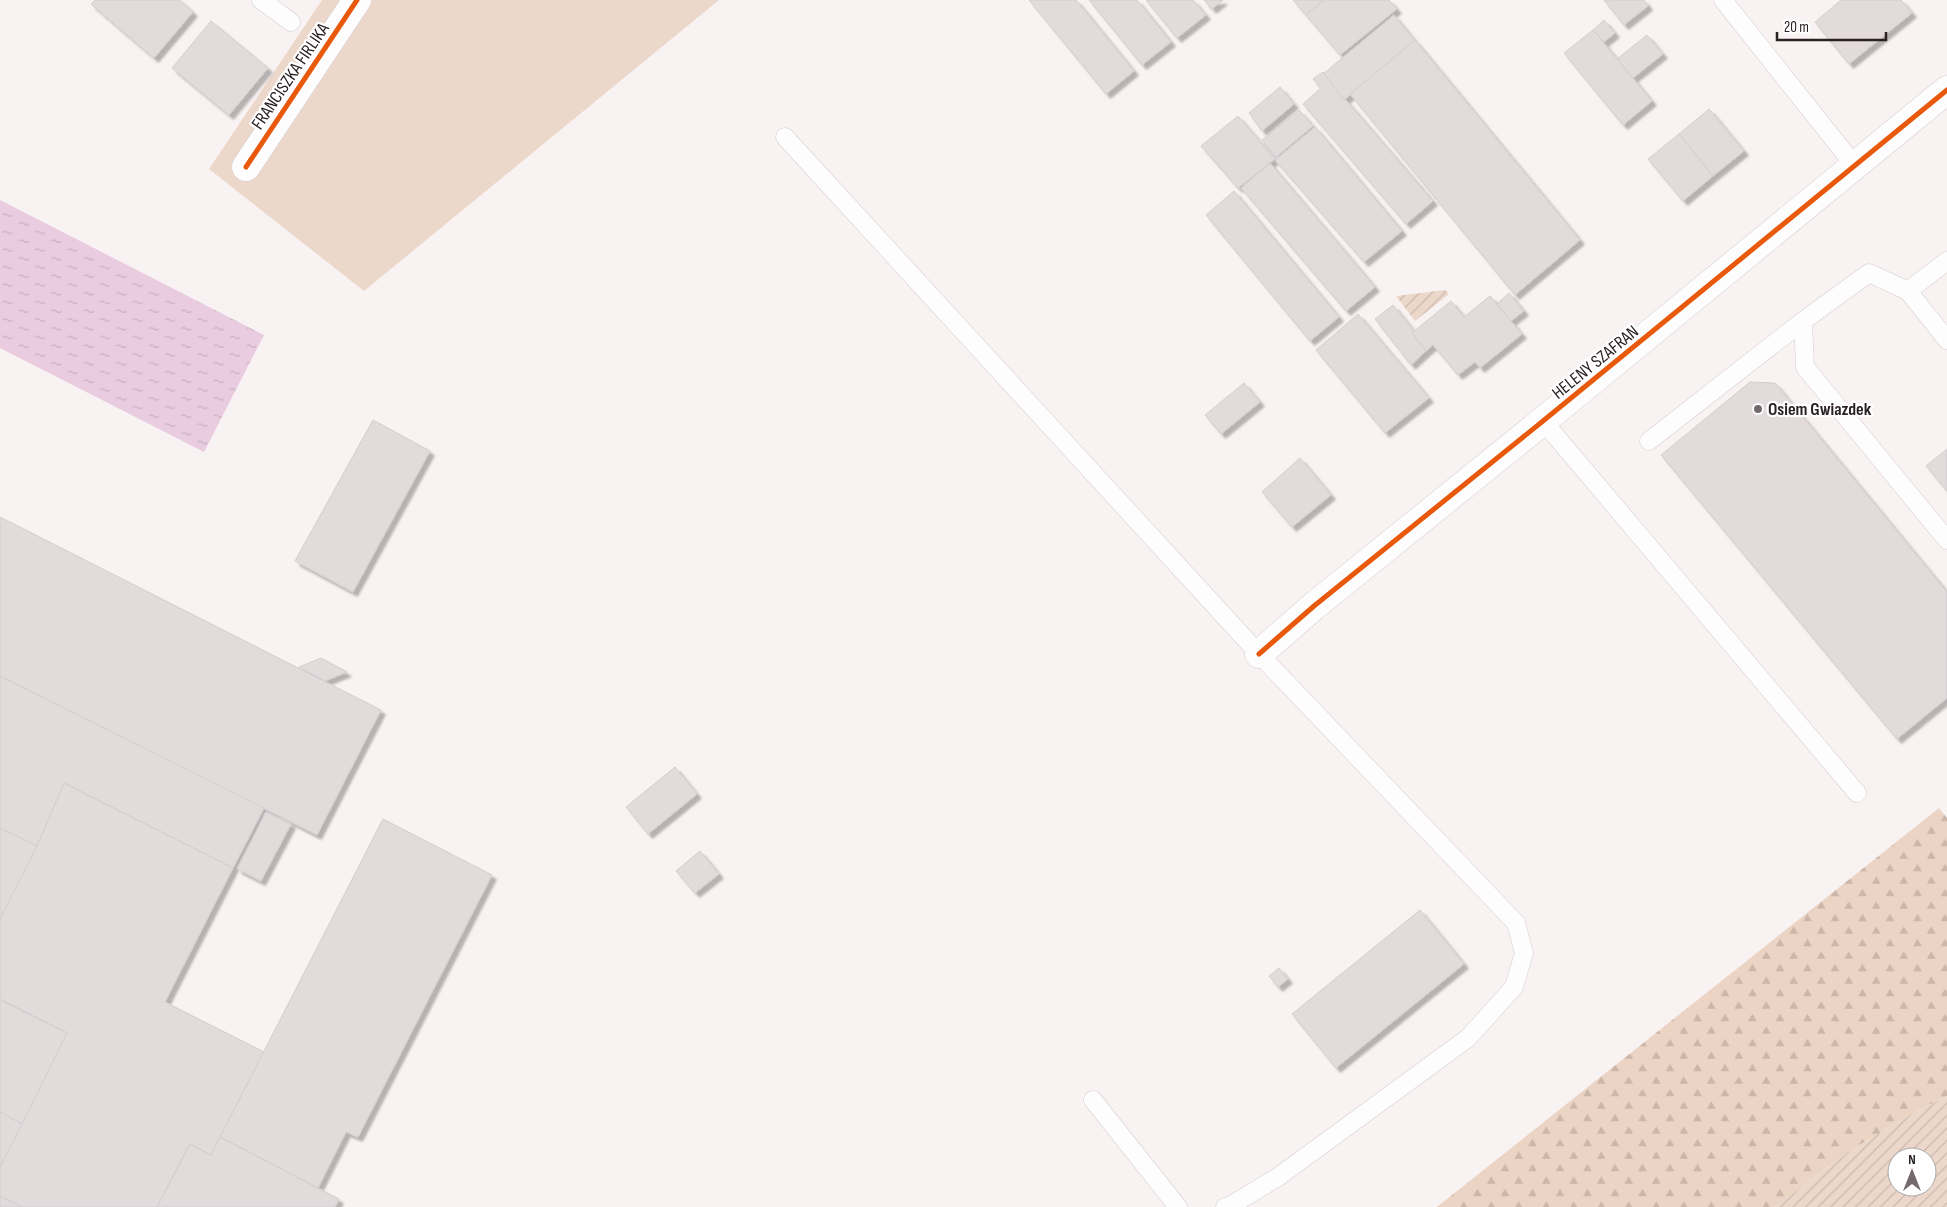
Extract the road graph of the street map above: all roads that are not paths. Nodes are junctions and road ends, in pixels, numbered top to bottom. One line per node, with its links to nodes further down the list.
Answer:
1 (261, 0): 4 (lane)
2 (357, 0): 8 (street, FRANCISZKA FIRLIKA)
3 (1723, 0): 7 (lane)
4 (291, 22)
5 (1947, 90): 7 (street, HELENY SZAFRAN)
6 (785, 137): 16 (lane)
7 (1855, 166): 13 (street, HELENY SZAFRAN)
8 (246, 167)
9 (1947, 261): 10 (lane)
10 (1908, 292): 11 (lane); 12 (lane)
11 (1803, 321): 14 (lane); 15 (lane)
12 (1947, 340)
13 (1544, 421): 16 (street, HELENY SZAFRAN); 17 (lane)
14 (1649, 441)
15 (1947, 540)
16 (1259, 654): 20 (lane)
17 (1857, 793)
18 (1093, 1100): 19 (lane)
19 (1178, 1207)
20 (1225, 1207)

